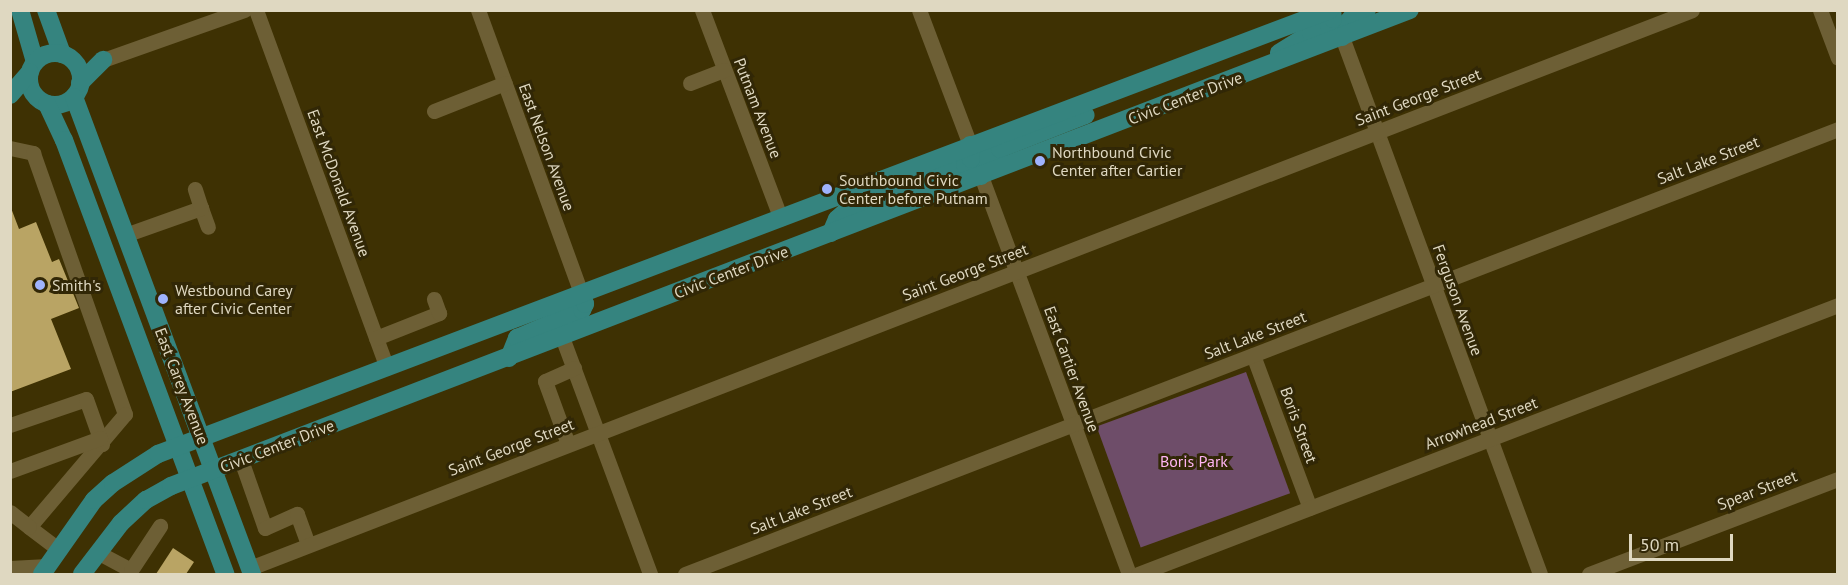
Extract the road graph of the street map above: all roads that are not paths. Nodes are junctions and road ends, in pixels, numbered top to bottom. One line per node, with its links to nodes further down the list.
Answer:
1 (20, 10): 17 (main road)
2 (46, 10): 14 (main road)
3 (244, 10): 16 (street)
4 (256, 10): 44 (street, East McDonald Avenue)
5 (478, 10): 20 (street, East Nelson Avenue)
6 (702, 10): 18 (street, Putnam Avenue)
7 (919, 10): 29 (street)
8 (1331, 10): 19 (main road); 23 (main road, Civic Center Drive)
9 (1367, 10): 13 (main road)
10 (1410, 10): 13 (main road, Civic Center Drive)
11 (1692, 10): 28 (street, Saint George Street)
12 (1820, 10): 15 (street)
13 (1342, 37): 19 (main road, Civic Center Drive); 28 (street, Ferguson Avenue)
14 (67, 57): 16 (main road); 17 (main road); 22 (main road)
15 (1838, 58)
16 (103, 60): 22 (main road)
17 (32, 67): 24 (main road); 25 (main road)
18 (724, 70): 21 (street); 34 (street, Putnam Avenue)
19 (1248, 74): 31 (main road, Civic Center Drive)
20 (504, 83): 26 (street); 40 (street, East Nelson Avenue)
21 (690, 83)
22 (77, 90): 25 (main road); 37 (main road, East Carey Avenue)
23 (1114, 92): 29 (main road, Civic Center Drive); 31 (main road)
24 (10, 97): 25 (main road)
25 (44, 103): 56 (main road, East Carey Avenue)
26 (434, 111)
27 (1838, 129): 39 (street, Salt Lake Street)
28 (1377, 132): 38 (street, Saint George Street); 39 (street, Ferguson Avenue)
29 (970, 146): 34 (main road, Civic Center Drive); 36 (main road)
30 (10, 148): 54 (street)
31 (981, 176): 36 (main road, Civic Center Drive); 38 (street, East Cartier Avenue)
32 (195, 189): 33 (street)
33 (201, 208): 35 (street); 37 (street)
34 (781, 219): 40 (main road, Civic Center Drive)
35 (208, 227)
36 (831, 233): 43 (main road, Civic Center Drive)
37 (125, 235): 52 (main road, East Carey Avenue)
38 (1017, 271): 49 (street, East Cartier Avenue); 51 (street, Saint George Street)
39 (1433, 285): 45 (street, Salt Lake Street); 53 (street, Ferguson Avenue)
40 (582, 295): 46 (main road); 47 (main road, Civic Center Drive)
41 (434, 298): 44 (street)
42 (1838, 305): 53 (street, Arrowhead Street)
43 (562, 337): 46 (main road, Civic Center Drive); 48 (street)
44 (376, 338): 47 (street, East McDonald Avenue)
45 (1253, 355): 49 (street, Salt Lake Street); 62 (street, Boris Street)
46 (508, 358): 57 (main road, Civic Center Drive)
47 (387, 368): 52 (main road, Civic Center Drive)
48 (574, 368): 51 (street); 55 (street)
49 (1073, 424): 76 (street, Salt Lake Street); 77 (street, East Cartier Avenue)
50 (10, 425): 54 (street)
51 (598, 433): 55 (street, Saint George Street); 75 (street)
52 (201, 437): 56 (main road, Civic Center Drive); 58 (main road, East Carey Avenue)
53 (1490, 439): 62 (street, Arrowhead Street); 79 (street, Ferguson Avenue)
54 (101, 441): 59 (street); 65 (street)
55 (568, 444): 66 (street, Saint George Street)
56 (177, 446): 60 (main road, East Carey Avenue); 67 (main road, Civic Center Drive)
57 (241, 460): 58 (main road, Civic Center Drive); 66 (street)
58 (214, 470): 60 (main road, Civic Center Drive); 71 (main road, East Carey Avenue)
59 (10, 471)
60 (189, 479): 68 (main road, Civic Center Drive); 74 (main road, East Carey Avenue)
61 (1838, 479): 80 (street, Spear Street)
62 (1310, 508): 78 (street, Arrowhead Street)
63 (10, 512): 65 (street)
64 (160, 526): 72 (street)
65 (29, 527): 67 (street)
66 (308, 545): 71 (street, Saint George Street)
67 (58, 549): 70 (main road, Civic Center Drive)
68 (97, 552): 72 (street); 73 (main road, Civic Center Drive)
69 (10, 568): 70 (street)
70 (45, 570)
71 (251, 571)
72 (130, 572)
73 (82, 574)
74 (225, 574)
75 (650, 574)
76 (685, 574)
77 (1129, 574)
78 (1137, 574)
79 (1540, 574)
80 (1589, 574)

